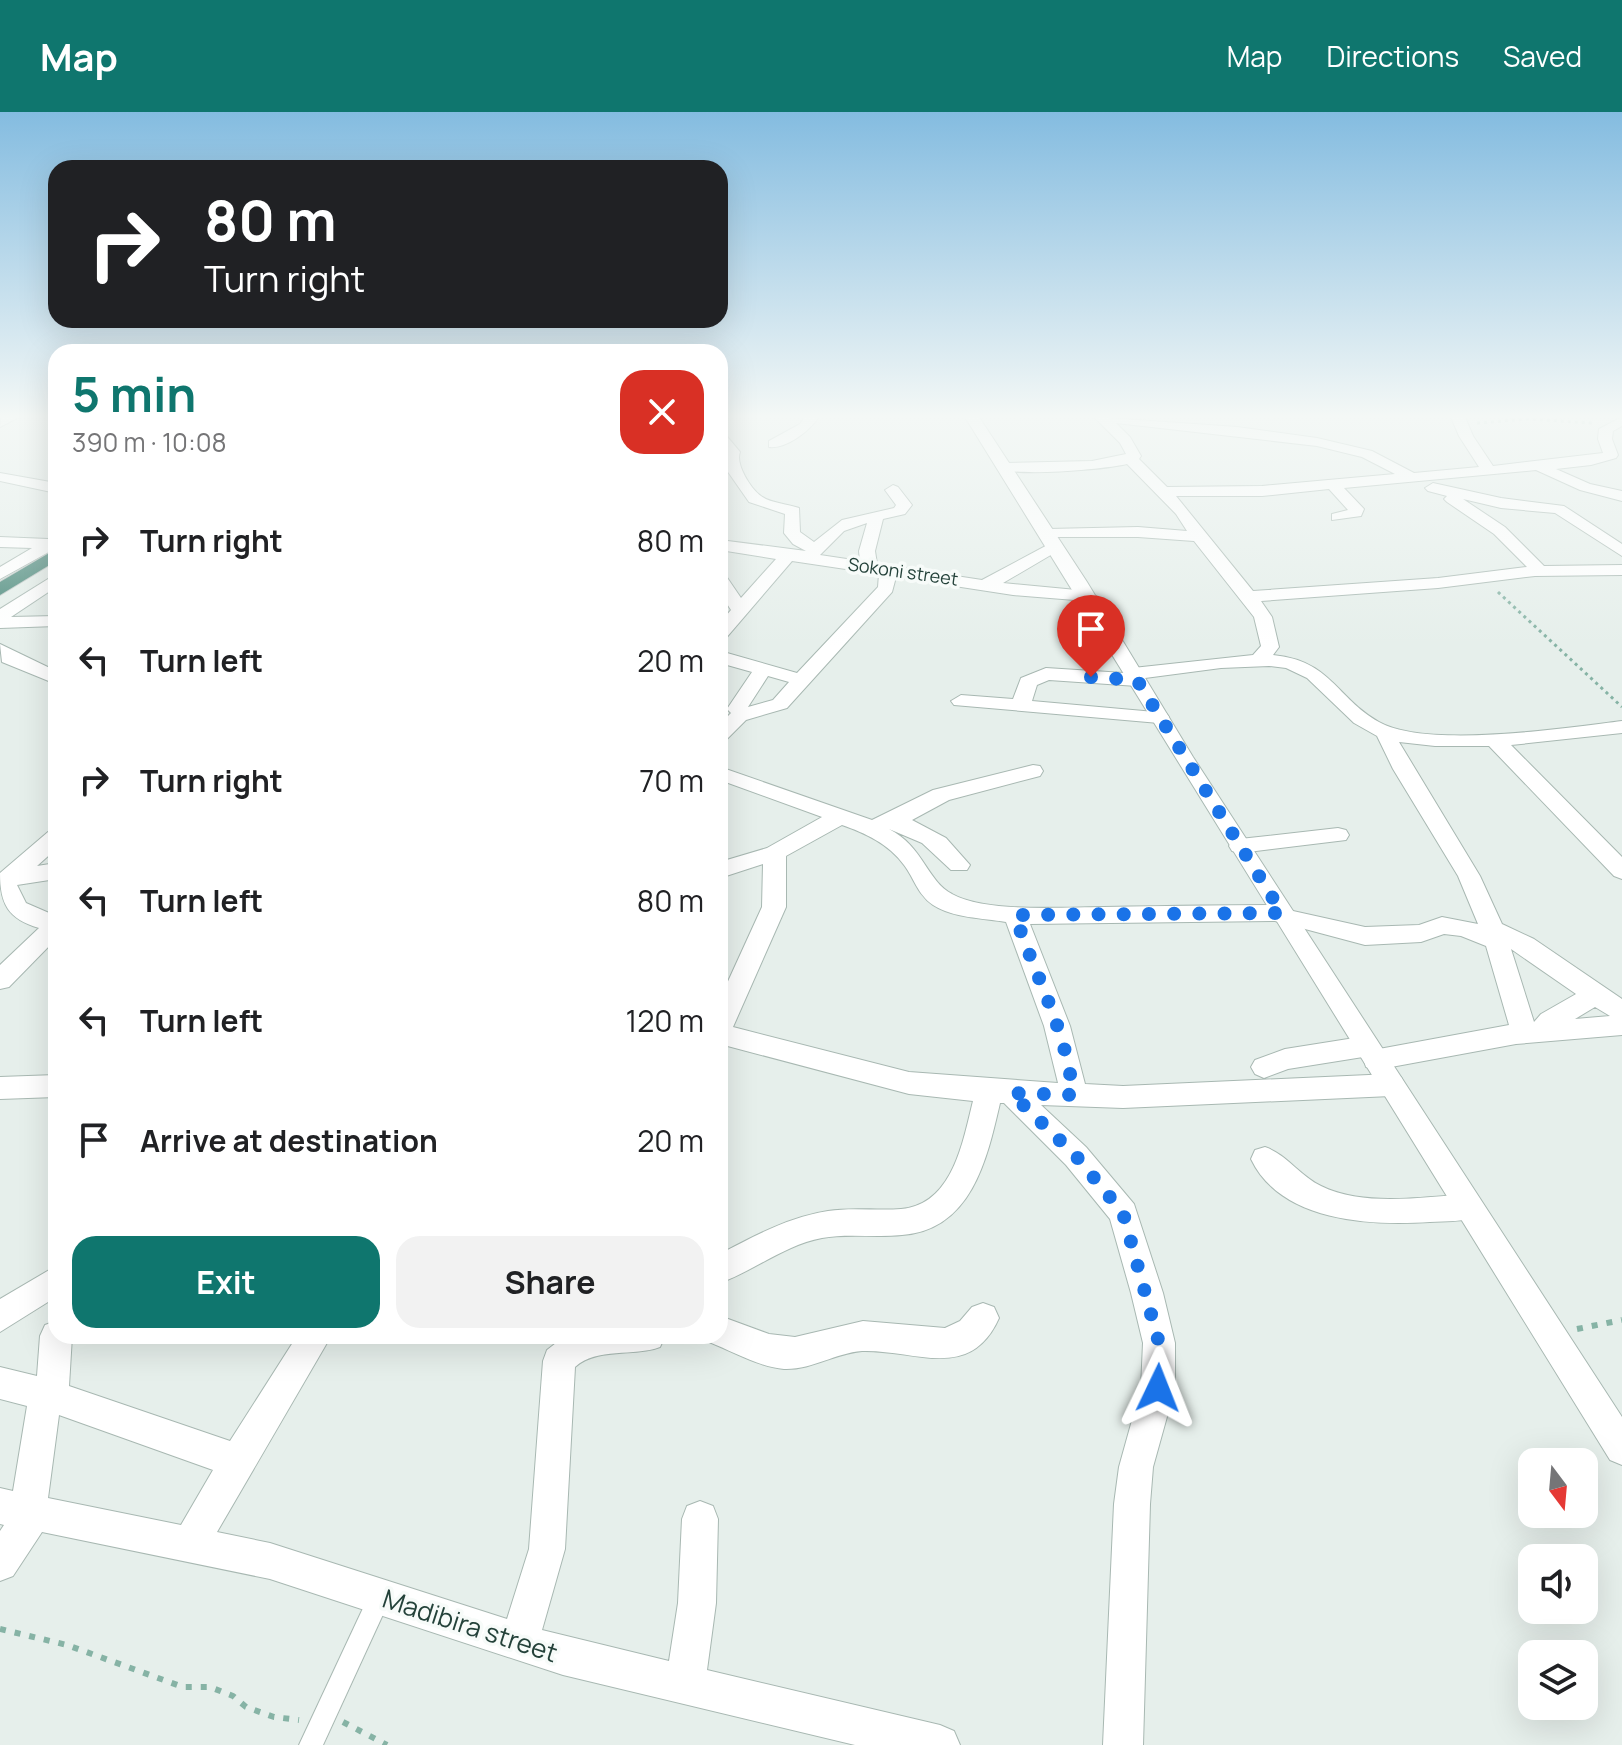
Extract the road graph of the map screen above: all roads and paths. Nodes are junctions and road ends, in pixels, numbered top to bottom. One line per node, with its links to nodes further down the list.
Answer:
1 (752, 493): 20 (street)
2 (895, 493): 9 (street)
3 (1021, 493): 13 (street)
4 (1165, 493): 8 (street)
5 (1341, 493): 10 (street)
6 (1441, 493): 24 (street)
7 (1453, 493): 19 (street)
8 (1182, 511): 11 (street); 12 (street)
9 (876, 517): 20 (street); 22 (street)
10 (1338, 517)
11 (1144, 532): 12 (street); 13 (street)
12 (1199, 537): 32 (street)
13 (1052, 540): 28 (street); 31 (street)
14 (0, 542): 15 (street)
15 (48, 546)
16 (728, 546): 21 (street, Sokoni street)
17 (48, 549): 25 (street)
18 (48, 551): 29 (highway)
19 (1622, 551)
20 (812, 555): 21 (street, Sokoni street); 22 (street, Sokoni street)
21 (787, 556): 33 (street)
22 (878, 568): 28 (street, Sokoni street); 46 (street)
23 (1622, 570): 24 (street)
24 (1539, 571): 26 (street)
25 (0, 574)
26 (1482, 578): 32 (street); 51 (path)
27 (48, 584): 34 (street)
28 (985, 585): 31 (street, Sokoni street)
29 (0, 590)
30 (728, 592): 33 (street)
31 (1087, 596): 45 (street)
32 (1248, 597): 38 (street)
33 (739, 608): 37 (street)
34 (0, 617)
35 (48, 621): 36 (street)
36 (0, 623)
37 (728, 623)
38 (1269, 633): 41 (street); 42 (street)
39 (0, 650): 44 (street)
40 (728, 659): 43 (street)
41 (1258, 661): 42 (street); 45 (street)
42 (1304, 668): 53 (street)
43 (763, 669): 46 (street); 48 (street)
44 (48, 675)
45 (1135, 677): 49 (street); 50 (street)
46 (801, 680): 48 (street)
47 (961, 701): 49 (street)
48 (730, 705): 52 (street)
49 (1021, 707): 50 (street)
50 (1159, 717): 62 (street)
51 (1621, 723): 54 (street)
52 (728, 726)
53 (1385, 732): 54 (street); 74 (street)
54 (1493, 738): 63 (street)
55 (1033, 771): 58 (street)
56 (728, 776): 57 (street)
57 (841, 816): 59 (street); 64 (street)
58 (894, 820): 59 (street); 65 (street)
59 (871, 828): 70 (street)
60 (1338, 835): 62 (street)
61 (48, 844): 69 (street)
62 (1240, 846): 71 (street)
63 (1611, 848): 67 (street)
64 (775, 853): 66 (street); 77 (street)
65 (959, 865)
66 (728, 868)
67 (1622, 871)
68 (48, 873): 69 (street)
69 (4, 882): 72 (street)
70 (1015, 915): 71 (street); 88 (street)
71 (1284, 915): 74 (street); 82 (street)
72 (48, 922)
73 (48, 932): 75 (street)
74 (1492, 934): 76 (street); 80 (street)
75 (0, 980)
76 (1594, 996): 78 (street); 80 (street)
77 (728, 1009)
78 (1622, 1011)
79 (1622, 1025): 80 (street)
80 (1533, 1033): 82 (street)
81 (728, 1036): 87 (street)
82 (1371, 1053): 83 (street); 84 (street)
83 (1264, 1067)
84 (1391, 1085): 88 (street); 90 (street)
85 (48, 1086): 86 (street)
86 (0, 1088)
87 (1000, 1092): 88 (street); 91 (street); 117 (street)
88 (1073, 1095)
89 (1265, 1159): 90 (street)
90 (1469, 1207): 97 (street)
91 (728, 1265)
92 (48, 1285): 93 (street)
93 (0, 1317)
94 (983, 1318): 96 (street)
95 (1622, 1320): 97 (path)
96 (728, 1334)
97 (1550, 1334): 103 (street)
98 (55, 1344): 102 (street)
99 (310, 1344): 104 (street)
100 (583, 1344): 111 (street)
101 (0, 1383): 102 (street)
102 (49, 1395): 104 (street); 105 (street)
103 (1622, 1448)
104 (237, 1461): 107 (street)
105 (21, 1510): 107 (street, Madibira street); 108 (street)
106 (700, 1519): 112 (street)
107 (190, 1545): 109 (street, Madibira street)
108 (0, 1563)
109 (380, 1597): 111 (street, Madibira street); 113 (lane)
110 (0, 1629): 113 (path)
111 (519, 1642): 112 (street, Madibira street)
112 (685, 1685): 116 (street, Madibira street)
113 (324, 1718): 114 (lane); 115 (path)
114 (311, 1745)
115 (387, 1745)
116 (940, 1745)
117 (1123, 1745)

